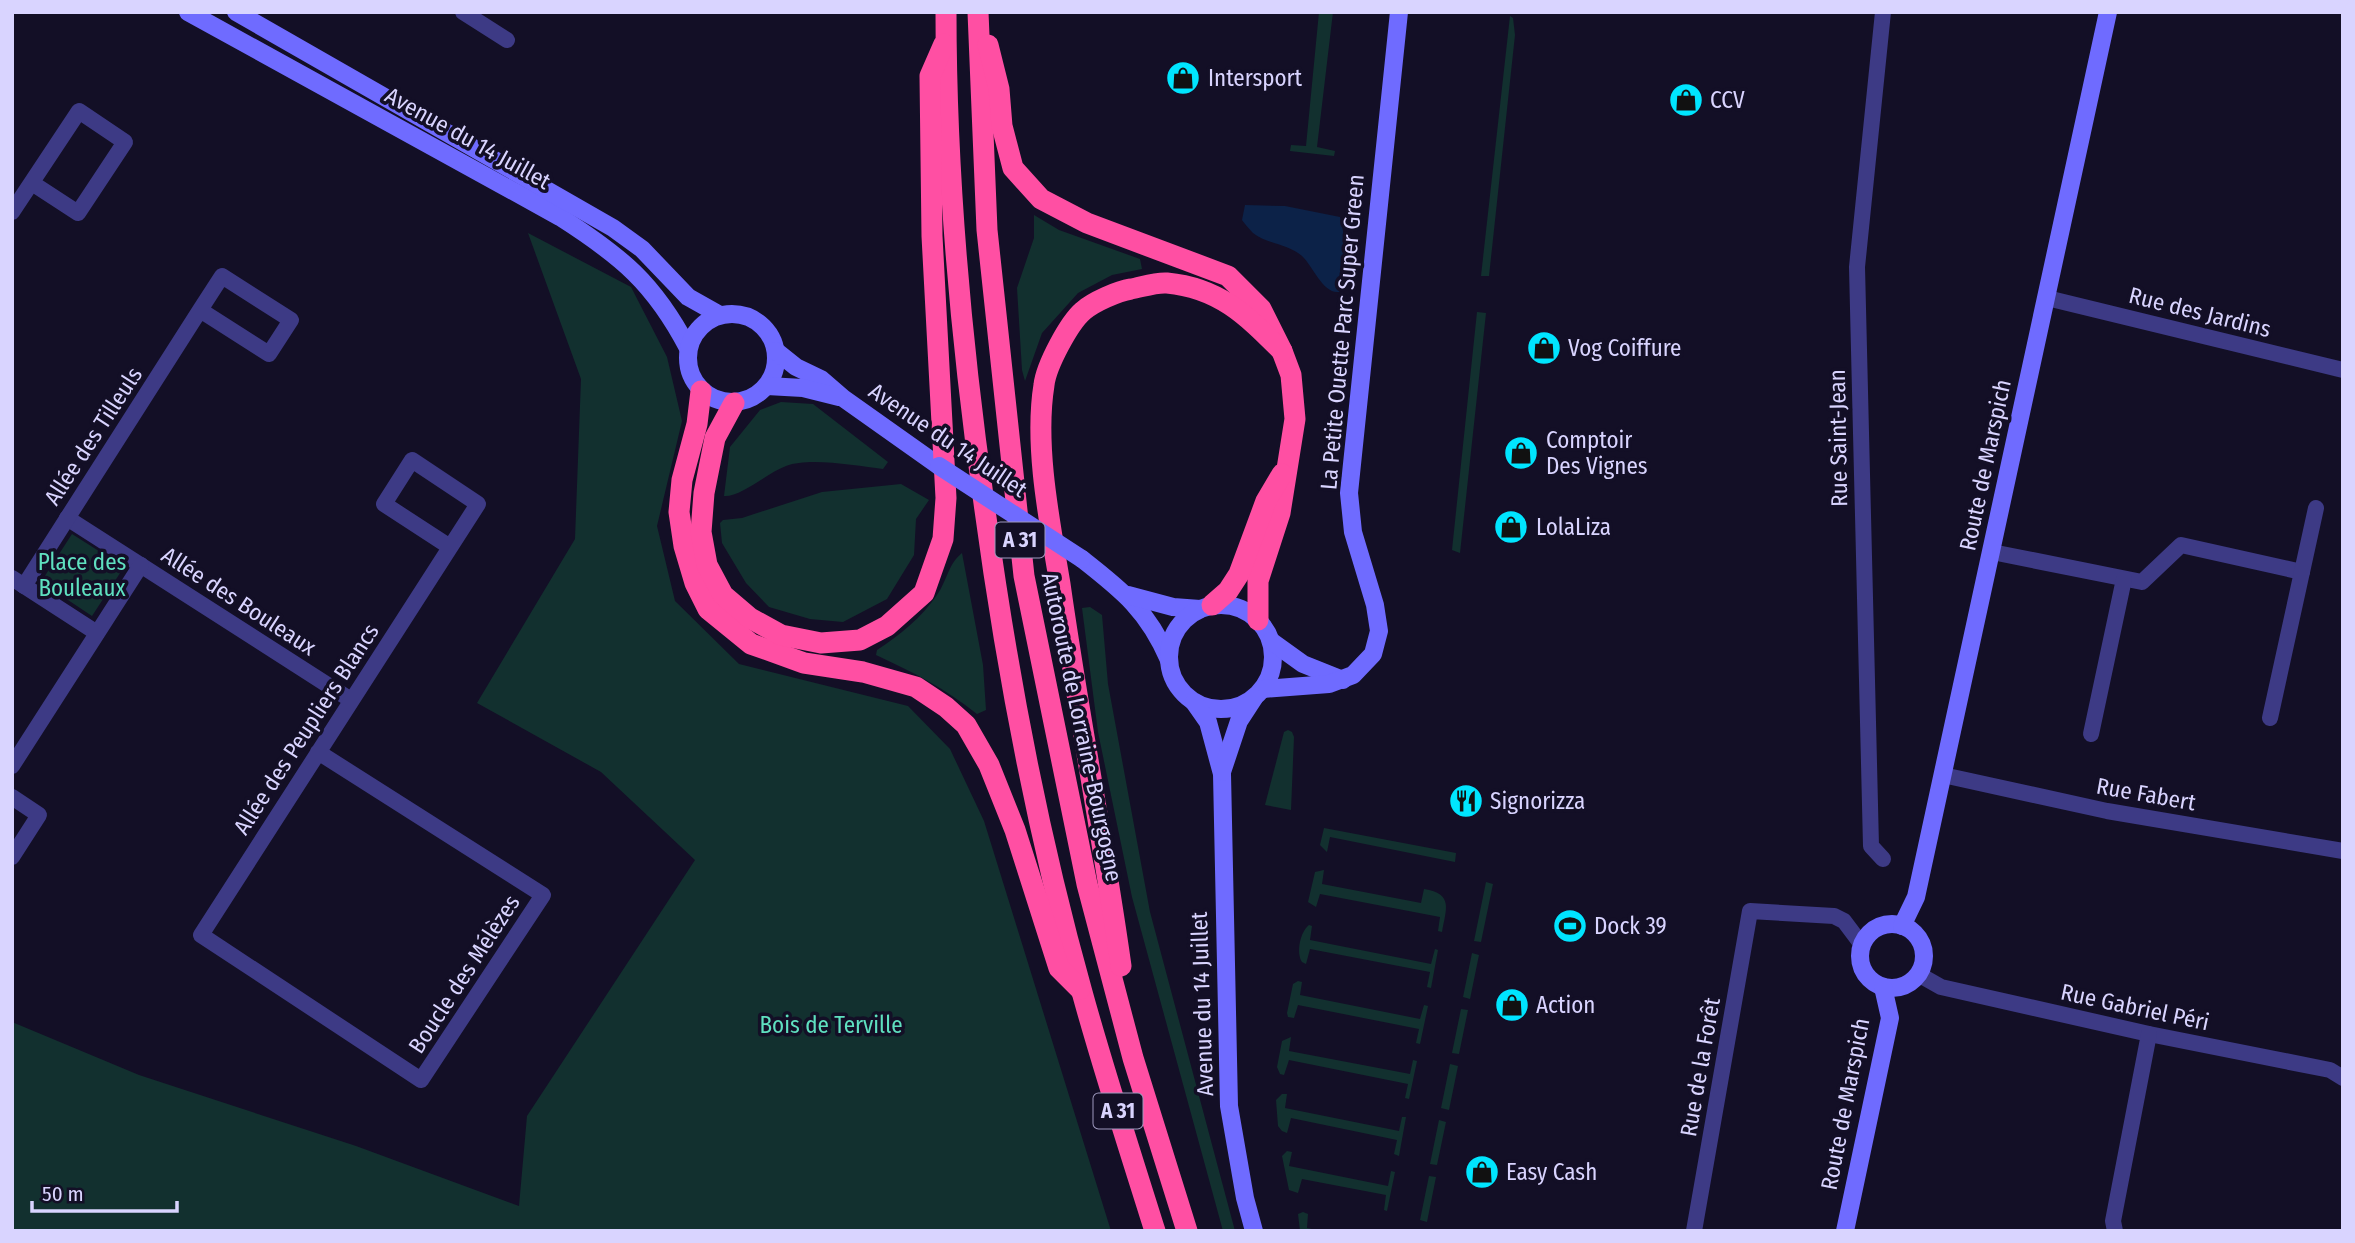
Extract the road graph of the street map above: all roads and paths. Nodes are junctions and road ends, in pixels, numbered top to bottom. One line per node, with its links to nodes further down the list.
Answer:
1 (188, 12): 16 (main road, Avenue du 14 Juillet)
2 (236, 12): 15 (main road, Avenue du 14 Juillet)
3 (463, 12): 10 (street)
4 (946, 12): 9 (highway, A 31)
5 (979, 12): 18 (highway); 60 (highway, Autoroute de Lorraine-Bourgogne / A 31)
6 (1399, 12): 39 (main road, La Petite Ouette Parc Super Green)
7 (1883, 12): 52 (street, Rue Saint-Jean)
8 (2108, 12): 13 (main road, Route de Marspich)
9 (946, 38): 23 (highway); 58 (highway, A 31)
10 (507, 40)
11 (32, 183): 11 (street); 12 (street)
12 (12, 212)
13 (2047, 298): 19 (street, Rue des Jardins); 28 (main road, Route de Marspich)
14 (200, 310): 14 (street, Allée des Tilleuls); 26 (street, Allée des Tilleuls)
15 (720, 315): 16 (main road); 17 (main road)
16 (688, 348): 21 (main road)
17 (776, 351): 20 (main road); 22 (main road, Avenue du 14 Juillet)
18 (1282, 351): 24 (highway); 60 (highway)
19 (2343, 370)
20 (767, 386): 22 (main road, Avenue du 14 Juillet); 23 (main road)
21 (701, 391): 23 (main road); 58 (highway)
22 (843, 398): 33 (main road, Avenue du 14 Juillet, bridge)
23 (734, 403)
24 (1288, 463): 34 (highway); 35 (highway)
25 (2316, 508): 30 (street)
26 (68, 518): 29 (street, Allée des Bouleaux); 32 (street, Allée des Tilleuls)
27 (450, 547): 27 (street, Allée des Peupliers Blancs); 41 (street, Allée des Peupliers Blancs)
28 (1992, 552): 31 (street); 48 (main road, Route de Marspich)
29 (141, 565): 36 (street); 41 (street, Allée des Bouleaux)
30 (2302, 572): 31 (street); 43 (street)
31 (2124, 579): 44 (street)
32 (18, 582): 36 (street)
33 (1128, 595): 34 (main road, Avenue du 14 Juillet); 38 (main road, Avenue du 14 Juillet)
34 (1206, 607): 35 (main road); 38 (main road)
35 (1258, 620): 37 (main road)
36 (97, 633): 46 (street)
37 (1271, 641): 39 (main road); 40 (main road)
38 (1169, 660): 42 (main road)
39 (1343, 680): 40 (main road)
40 (1258, 694): 42 (main road); 47 (main road, Avenue du 14 Juillet)
41 (351, 700): 45 (street, Allée des Peupliers Blancs)
42 (1194, 702): 47 (main road, Avenue du 14 Juillet)
43 (2270, 718)
44 (2091, 734)
45 (318, 752): 54 (street, Allée des Peupliers Blancs); 54 (street, Boucle des Mélèzes)
46 (12, 766)
47 (1222, 774): 64 (main road, Avenue du 14 Juillet)
48 (1943, 775): 50 (street, Rue Fabert); 53 (main road, Route de Marspich)
49 (12, 797): 51 (street)
50 (2343, 851)
51 (12, 857)
52 (1883, 859)
53 (1902, 926): 55 (main road); 56 (main road)
54 (201, 935)
55 (1863, 945): 57 (main road); 65 (street, Rue de la Forêt)
56 (1918, 974): 57 (main road); 59 (street, Rue Gabriel Péri)
57 (1883, 987): 66 (main road, Route de Marspich)
58 (1082, 990): 62 (highway, A 31)
59 (2150, 1034): 61 (street, Rue Gabriel Péri); 67 (street)
60 (1133, 1058): 63 (highway, Autoroute de Lorraine-Bourgogne / A 31)
61 (2343, 1078)
62 (1155, 1231)
63 (1187, 1231)
64 (1254, 1231)
65 (1694, 1231)
66 (1845, 1231)
67 (2115, 1231)

